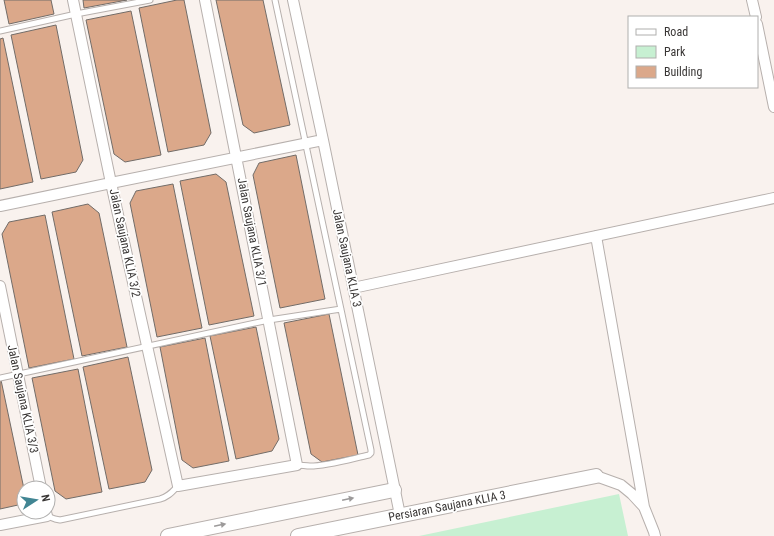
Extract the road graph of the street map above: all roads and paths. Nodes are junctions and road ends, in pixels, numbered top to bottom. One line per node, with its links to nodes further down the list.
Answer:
1 (73, 0): 7 (street, Jalan Saujana KLIA 3/2)
2 (150, 0): 7 (lane)
3 (205, 0): 14 (street, Jalan Saujana KLIA 3/1)
4 (275, 0): 13 (lane)
5 (293, 0): 12 (street, Jalan Saujana KLIA 3)
6 (752, 0): 8 (street)
7 (76, 14): 10 (lane); 15 (street, Jalan Saujana KLIA 3/2)
8 (756, 16)
9 (758, 29): 11 (street)
10 (0, 30)
11 (774, 107)
12 (323, 140): 13 (street); 20 (street, Jalan Saujana KLIA 3)
13 (306, 144): 14 (street); 21 (lane)
14 (237, 158): 15 (street); 22 (street, Jalan Saujana KLIA 3/1)
15 (111, 183): 17 (street); 23 (street, Jalan Saujana KLIA 3/2)
16 (774, 198): 18 (street)
17 (0, 206)
18 (596, 236): 20 (street); 31 (street)
19 (0, 286): 24 (street, Jalan Saujana KLIA 3/3)
20 (353, 288): 30 (street, Jalan Saujana KLIA 3)
21 (341, 309): 22 (lane); 26 (lane)
22 (269, 320): 23 (lane); 26 (street, Jalan Saujana KLIA 3/1)
23 (147, 346): 24 (lane); 29 (street, Jalan Saujana KLIA 3/2)
24 (18, 375): 25 (lane); 28 (street, Jalan Saujana KLIA 3/3)
25 (0, 378)
26 (297, 465): 29 (street)
27 (596, 476): 31 (street); 32 (street, Persiaran Saujana KLIA 3)
28 (39, 480)
29 (178, 486): 33 (lane)
30 (394, 490): 32 (street, Jalan Saujana KLIA 3); 36 (street, one-way to 30)
31 (644, 507): 38 (street)
32 (400, 516): 37 (street, Persiaran Saujana KLIA 3)
33 (56, 519)
34 (21, 520): 35 (street)
35 (0, 525)
36 (168, 536)
37 (298, 536)
38 (655, 536)

